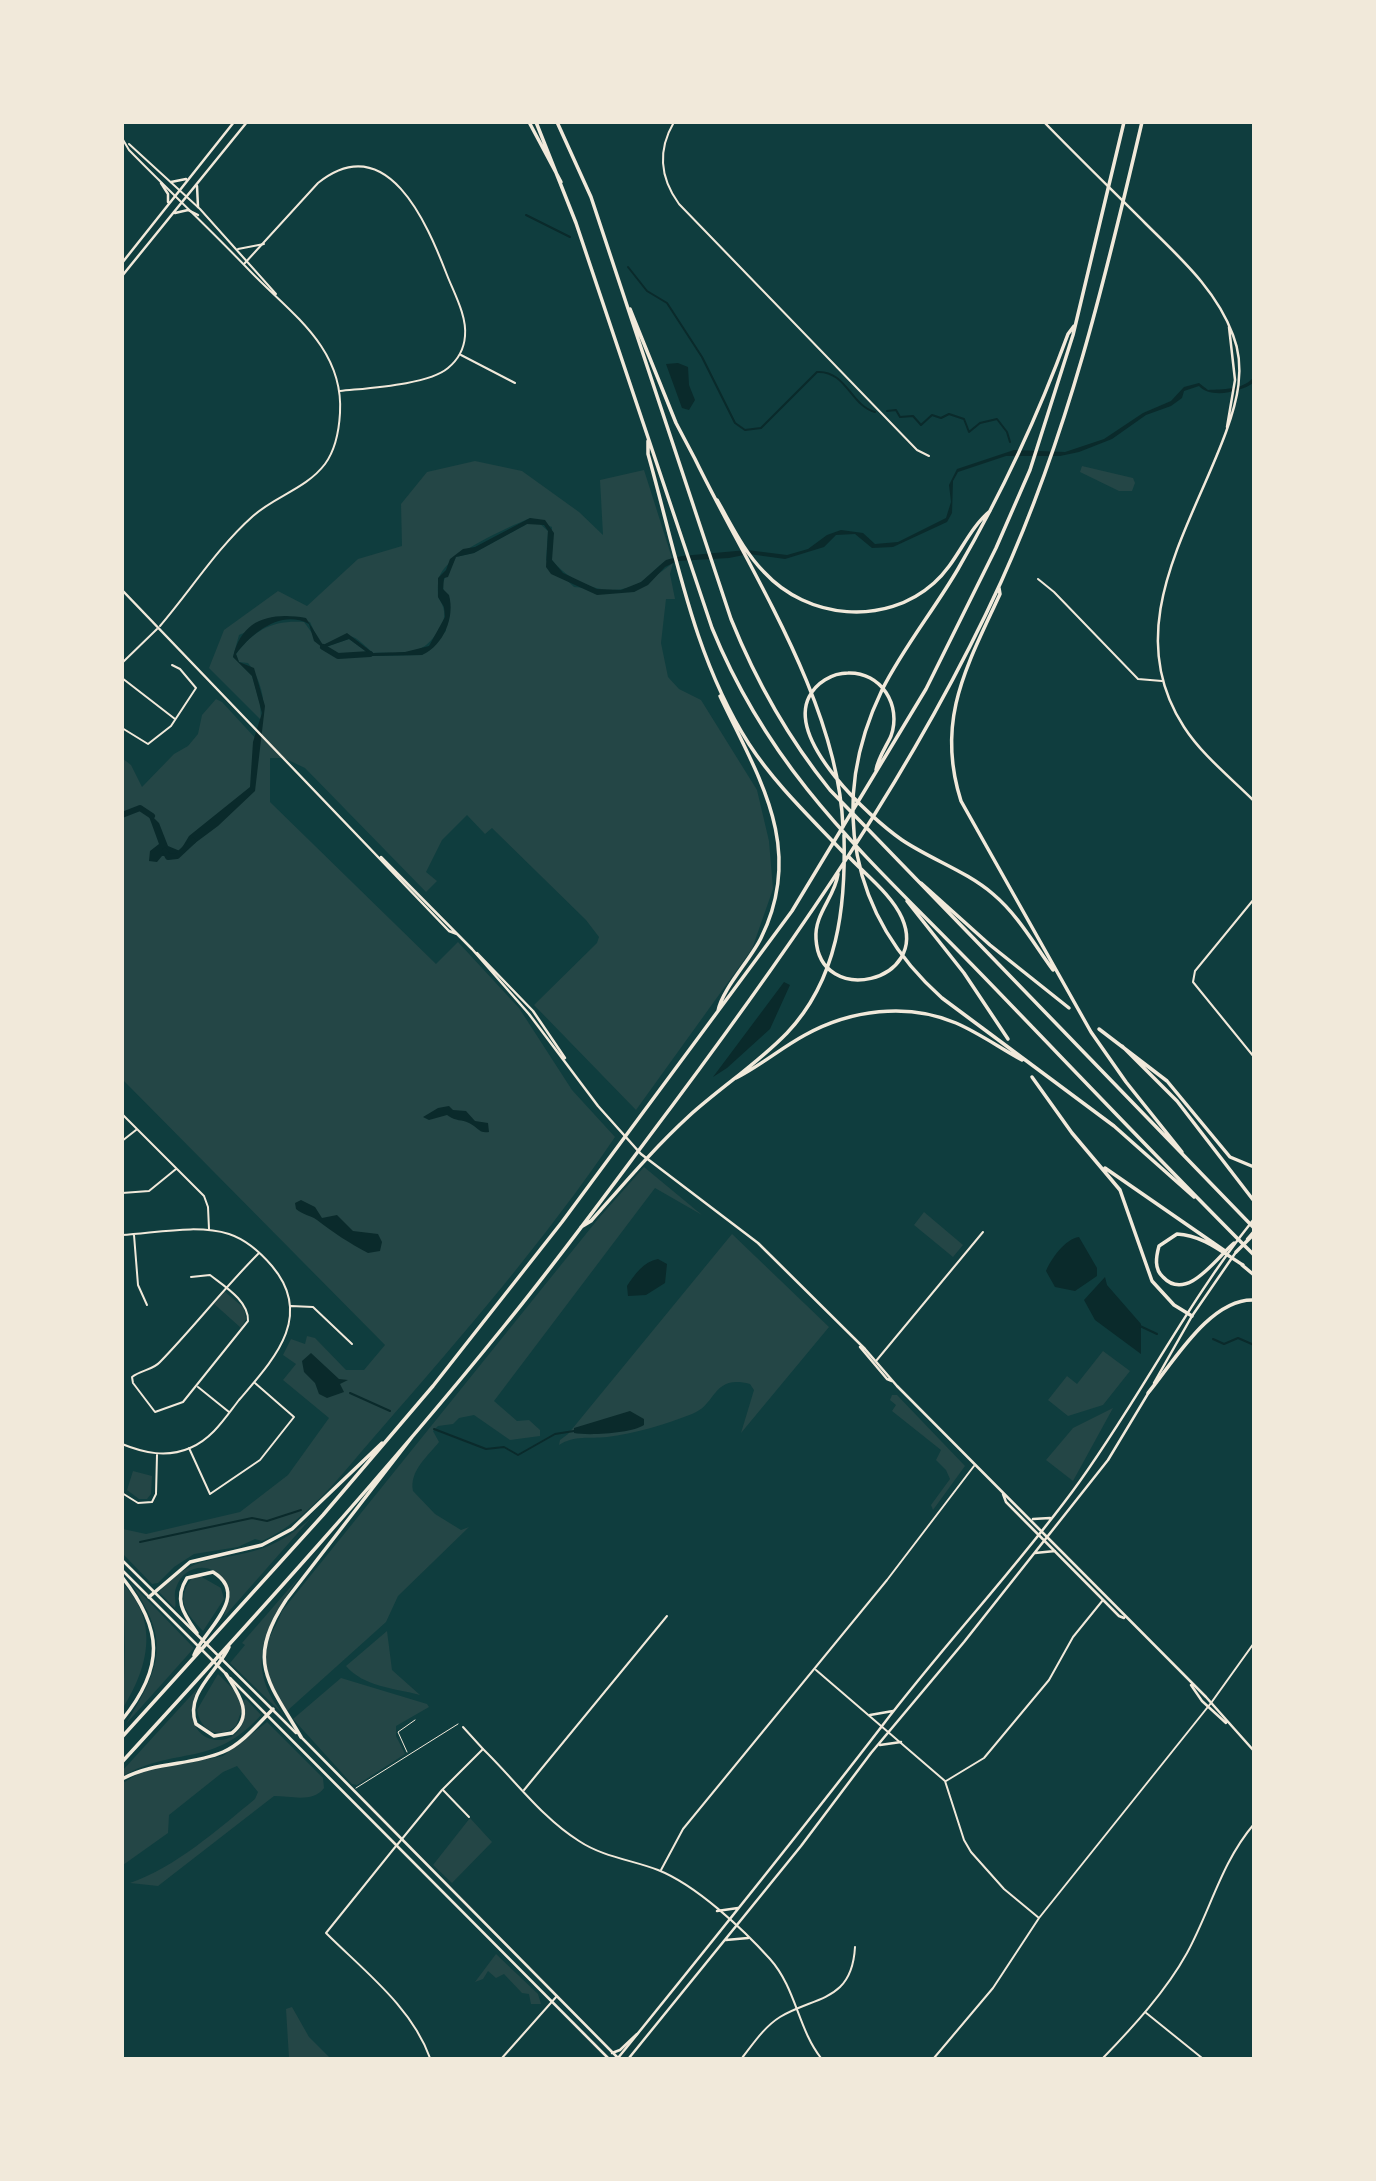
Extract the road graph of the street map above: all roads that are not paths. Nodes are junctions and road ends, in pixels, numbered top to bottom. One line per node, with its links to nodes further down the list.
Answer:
1 (234, 122): 12 (main road)
2 (247, 122): 15 (main road)
3 (529, 122): 16 (highway)
4 (536, 122): 16 (highway)
5 (557, 122): 32 (highway)
6 (674, 122): 38 (street)
7 (1044, 122): 49 (main road)
8 (1124, 122): 33 (highway)
9 (1142, 122): 42 (highway)
10 (122, 138): 11 (street)
11 (127, 143): 13 (street); 14 (street)
12 (189, 178): 13 (main road); 17 (main road)
13 (171, 182): 17 (street)
14 (161, 183): 18 (street); 21 (main road)
15 (198, 183): 19 (main road); 22 (main road)
16 (563, 184): 37 (highway)
17 (179, 190): 18 (main road); 19 (street)
18 (176, 195): 20 (street); 21 (main road)
19 (187, 196): 20 (main road); 22 (street)
20 (183, 201): 23 (main road); 24 (street)
21 (168, 205): 28 (main road)
22 (198, 207): 26 (street)
23 (172, 214): 24 (main road); 30 (main road)
24 (198, 215): 29 (street)
25 (264, 244): 26 (street); 27 (street); 34 (street)
26 (238, 249): 27 (street)
27 (248, 261): 29 (street); 31 (street)
28 (122, 263)
29 (244, 264): 31 (street)
30 (122, 276)
31 (276, 295): 36 (street)
32 (628, 307): 39 (highway); 55 (highway)
33 (1076, 325): 40 (highway); 52 (highway)
34 (461, 355): 35 (street); 36 (street)
35 (515, 383)
36 (339, 392): 44 (street)
37 (648, 436): 47 (highway); 56 (highway)
38 (929, 456)
39 (695, 459): 40 (highway); 67 (highway)
40 (991, 509): 65 (highway)
41 (1038, 579): 49 (street)
42 (999, 585): 54 (highway); 58 (highway)
43 (122, 590): 44 (main road)
44 (159, 627): 45 (street); 99 (main road)
45 (122, 663)
46 (172, 665): 50 (street)
47 (710, 671): 54 (highway); 60 (highway)
48 (122, 678): 50 (street)
49 (1163, 681): 53 (main road)
50 (175, 720): 51 (street)
51 (122, 728)
52 (875, 775): 58 (highway); 60 (highway)
53 (1254, 801)
54 (839, 870): 79 (highway)
55 (916, 880): 59 (highway); 72 (highway)
56 (904, 897): 62 (highway); 77 (highway)
57 (1254, 899): 64 (street)
58 (1059, 976): 72 (highway)
59 (1069, 1008)
60 (718, 1014): 107 (highway)
61 (1099, 1029): 63 (highway)
62 (1008, 1039)
63 (1118, 1042): 73 (highway); 76 (highway)
64 (1254, 1057)
65 (1035, 1068): 67 (highway); 77 (highway)
66 (1032, 1077): 71 (highway)
67 (731, 1080): 79 (highway)
68 (122, 1114): 69 (street)
69 (137, 1129): 70 (street); 74 (street)
70 (122, 1141)
71 (1098, 1162): 89 (highway); 96 (highway)
72 (1195, 1167): 81 (highway)
73 (1254, 1167)
74 (176, 1169): 75 (street); 80 (street)
75 (122, 1194)
76 (1254, 1201)
77 (1215, 1216): 88 (highway)
78 (1254, 1219): 85 (main road)
79 (578, 1229): 108 (highway)
80 (209, 1230): 83 (street); 86 (street)
81 (1254, 1231): 87 (highway)
82 (983, 1232): 100 (street)
83 (134, 1234): 84 (street); 94 (street)
84 (122, 1235)
85 (1234, 1243): 89 (highway); 96 (main road)
86 (259, 1252): 92 (street); 95 (street)
87 (1236, 1252): 97 (main road)
88 (1254, 1255)
89 (1242, 1265): 90 (highway)
90 (1254, 1275)
91 (191, 1277): 92 (street)
92 (225, 1287): 104 (street); 104 (street)
93 (1254, 1300): 105 (highway)
94 (147, 1305)
95 (290, 1306): 98 (street); 103 (street)
96 (1186, 1313): 97 (highway); 115 (main road)
97 (1192, 1316): 105 (main road)
98 (352, 1344)
99 (860, 1347): 100 (main road); 101 (main road)
100 (876, 1360): 101 (street); 102 (main road)
101 (873, 1364): 102 (main road)
102 (892, 1381): 112 (main road)
103 (254, 1383): 106 (street); 110 (street)
104 (198, 1386): 106 (street)
105 (1149, 1393): 119 (main road)
106 (230, 1412): 110 (street)
107 (392, 1434): 126 (highway); 135 (highway)
108 (413, 1435): 133 (highway); 153 (highway)
109 (122, 1444): 111 (street)
110 (190, 1448): 111 (street)
111 (157, 1454): 113 (street)
112 (975, 1465): 114 (main road); 136 (street)
113 (122, 1493)
114 (1003, 1494): 116 (main road); 118 (main road)
115 (1053, 1517): 116 (main road); 117 (main road)
116 (1031, 1519): 117 (main road)
117 (1042, 1531): 118 (main road); 119 (main road)
118 (1039, 1534): 120 (main road); 142 (main road)
119 (1048, 1536): 120 (main road); 128 (main road)
120 (1045, 1541): 121 (main road); 122 (main road)
121 (1055, 1550): 122 (main road); 129 (main road)
122 (1035, 1553): 151 (main road)
123 (122, 1560): 126 (main road)
124 (122, 1570): 127 (main road)
125 (122, 1577): 145 (highway)
126 (154, 1592): 127 (highway); 132 (main road)
127 (149, 1597): 137 (main road)
128 (1107, 1597): 129 (street); 131 (main road)
129 (1103, 1601): 131 (main road); 164 (street)
130 (667, 1616): 167 (street)
131 (1124, 1618): 138 (main road)
132 (197, 1633): 135 (highway); 141 (main road)
133 (231, 1643): 137 (highway); 160 (highway)
134 (1254, 1643): 139 (street)
135 (194, 1657): 152 (highway)
136 (814, 1669): 144 (street); 173 (street)
137 (226, 1674): 143 (main road)
138 (1191, 1685): 139 (main road); 140 (main road)
139 (1212, 1703): 140 (street); 147 (main road)
140 (1208, 1707): 147 (main road); 180 (street)
141 (273, 1709): 143 (highway); 153 (main road)
142 (896, 1709): 144 (main road); 149 (main road)
143 (267, 1715): 162 (highway); 172 (main road)
144 (870, 1715): 149 (street)
145 (122, 1720)
146 (415, 1720): 158 (lane)
147 (1227, 1723): 157 (main road)
148 (457, 1724): 158 (lane)
149 (882, 1725): 151 (street); 159 (main road)
150 (463, 1727): 156 (street)
151 (889, 1731): 154 (street); 155 (main road)
152 (122, 1737)
153 (301, 1737): 168 (main road)
154 (901, 1742): 155 (main road); 164 (street)
155 (877, 1746): 161 (main road)
156 (483, 1749): 166 (street); 167 (street)
157 (1254, 1751)
158 (409, 1754): 168 (lane)
159 (855, 1760): 161 (main road); 163 (main road)
160 (122, 1762)
161 (862, 1765): 165 (main road)
162 (122, 1779)
163 (840, 1781): 165 (main road); 174 (main road)
164 (945, 1781): 180 (street)
165 (846, 1785): 175 (main road)
166 (442, 1790): 169 (street); 171 (street)
167 (524, 1790): 173 (street)
168 (352, 1791): 171 (main road)
169 (469, 1817)
170 (1254, 1824): 189 (street)
171 (400, 1841): 172 (street); 186 (main road)
172 (396, 1846): 187 (main road); 192 (street)
173 (660, 1871): 179 (street)
174 (769, 1873): 175 (main road); 176 (main road)
175 (774, 1878): 177 (main road)
176 (756, 1889): 177 (main road); 178 (main road)
177 (762, 1894): 182 (main road)
178 (741, 1907): 179 (main road); 181 (main road)
179 (718, 1911): 181 (street)
180 (1039, 1918): 199 (street)
181 (730, 1921): 182 (street); 190 (main road)
182 (736, 1926): 183 (street); 184 (main road)
183 (748, 1938): 184 (main road); 188 (street)
184 (723, 1942): 196 (main road)
185 (855, 1947): 188 (street)
186 (558, 1996): 187 (street); 191 (main road)
187 (551, 2001): 193 (street); 194 (main road)
188 (799, 2010): 197 (street); 198 (street)
189 (1144, 2011): 200 (street); 201 (street)
190 (637, 2034): 191 (main road); 195 (main road)
191 (612, 2053): 195 (main road)
192 (430, 2059)
193 (502, 2059)
194 (608, 2059)
195 (618, 2059)
196 (629, 2059)
197 (742, 2059)
198 (821, 2059)
199 (934, 2059)
200 (1103, 2059)
201 (1202, 2059)

